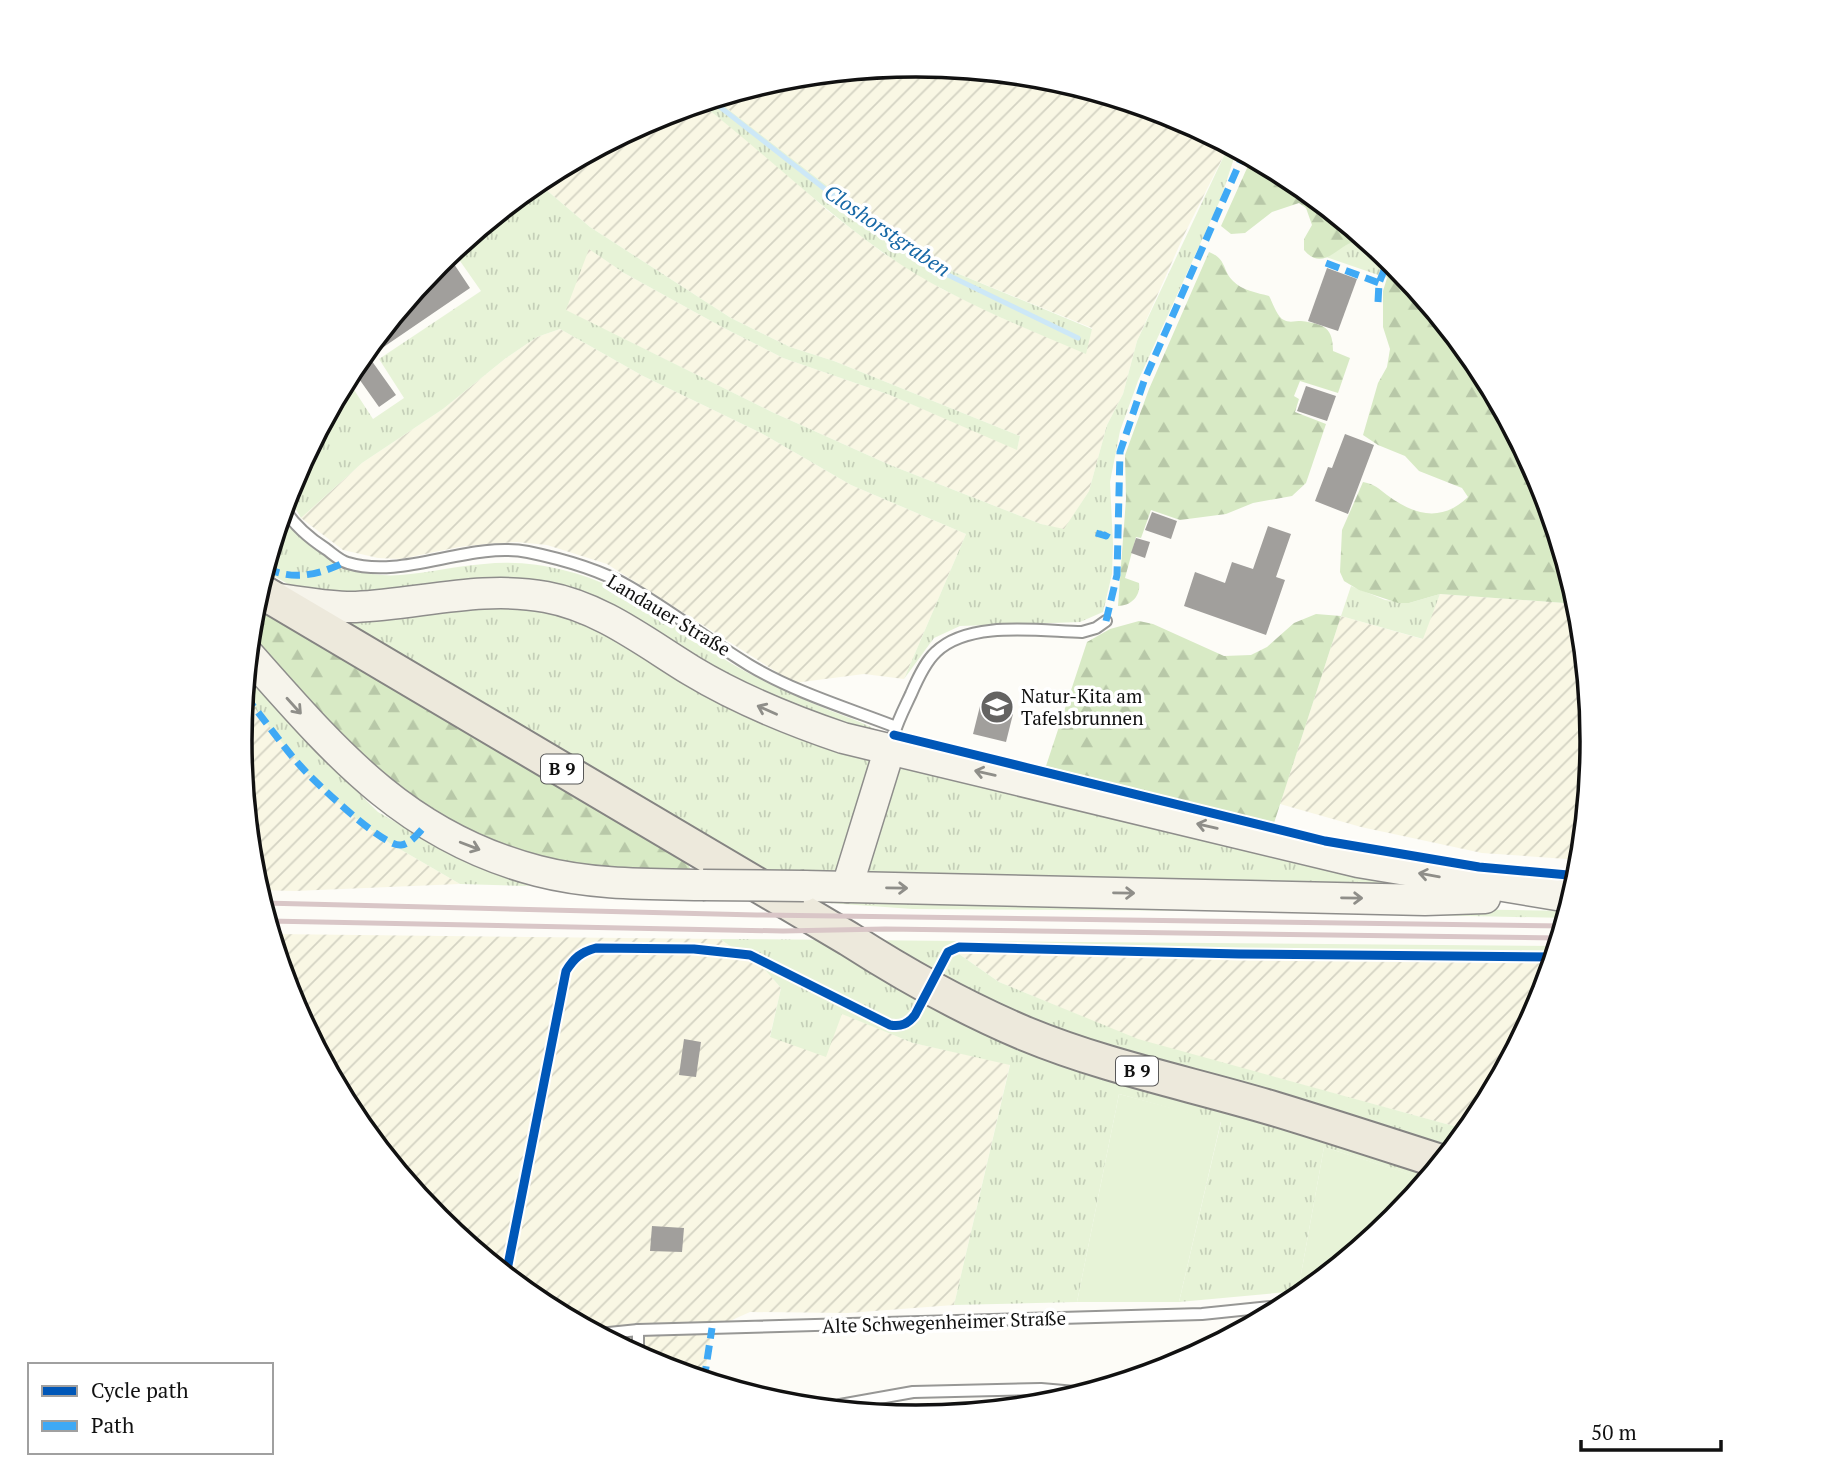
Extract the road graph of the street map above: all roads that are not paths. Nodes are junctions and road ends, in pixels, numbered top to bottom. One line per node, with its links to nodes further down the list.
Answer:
1 (291, 521): 6 (lane, Landauer Straße)
2 (269, 594): 6 (main road, one-way to 2)
3 (269, 595): 10 (main road, B 9)
4 (1106, 621): 6 (lane)
5 (257, 664): 7 (main road, one-way to 7, bridge)
6 (893, 739): 7 (main road); 8 (main road, one-way to 6)
7 (847, 887): 9 (main road, one-way to 9)
8 (1562, 896)
9 (1562, 897)
10 (1432, 1159)
11 (1261, 1308): 12 (lane, Alte Schwegenheimer Straße)
12 (638, 1331): 13 (lane, Alte Schwegenheimer Straße); 14 (lane)
13 (615, 1333)
14 (638, 1344)
15 (1054, 1390): 16 (lane)
16 (856, 1402)

